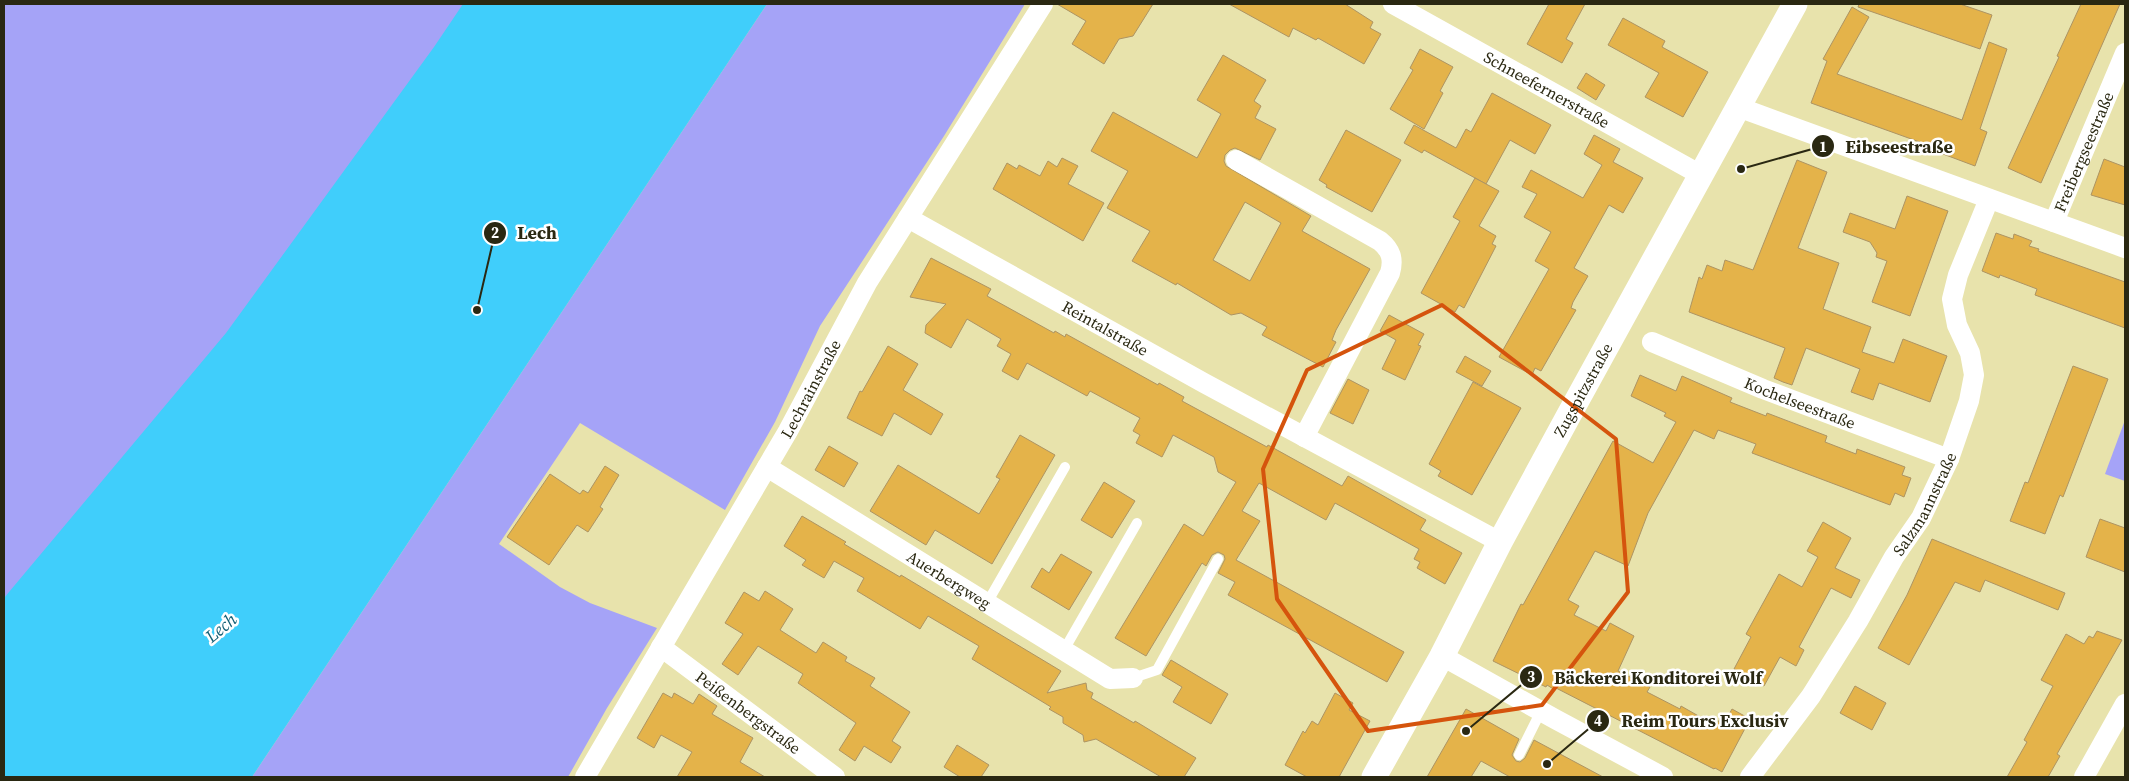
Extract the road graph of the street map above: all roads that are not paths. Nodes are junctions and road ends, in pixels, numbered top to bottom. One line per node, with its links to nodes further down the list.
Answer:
1 (1043, 4): 9 (street, Lechrainstraße)
2 (1393, 4): 7 (street, Schneefernerstraße)
3 (1795, 4): 5 (street, Zugspitzstraße)
4 (2125, 53): 10 (street, Freibergseestraße)
5 (1738, 107): 7 (street, Zugspitzstraße); 8 (street)
6 (1236, 160): 13 (street)
7 (1701, 175): 18 (street, Zugspitzstraße)
8 (1989, 198): 10 (street); 14 (street, Salzmannstraße)
9 (908, 218): 13 (street, Reintalstraße); 15 (street, Lechrainstraße)
10 (2054, 222): 11 (street)
11 (2125, 248)
12 (1652, 342): 14 (street, Kochelseestraße)
13 (1304, 437): 18 (street, Reintalstraße)
14 (1949, 459): 32 (street, Salzmannstraße)
15 (767, 467): 20 (street, Auerbergweg); 21 (street, Lechrainstraße)
16 (1065, 467): 20 (lane)
17 (1137, 523): 22 (lane)
18 (1500, 542): 23 (street, Zugspitzstraße)
19 (1218, 559): 24 (lane)
20 (987, 603): 22 (street, Auerbergweg)
21 (661, 646): 28 (street, Lechrainstraße); 29 (street, Peißenbergstraße)
22 (1064, 650): 24 (street, Auerbergweg)
23 (1442, 656): 26 (street); 30 (street, Zugspitzstraße)
24 (1134, 678)
25 (2125, 704): 33 (street)
26 (1540, 711): 27 (lane); 31 (street)
27 (1519, 755)
28 (585, 777)
29 (835, 777)
30 (1374, 777)
31 (1663, 777)
32 (1750, 777)
33 (2084, 777)

